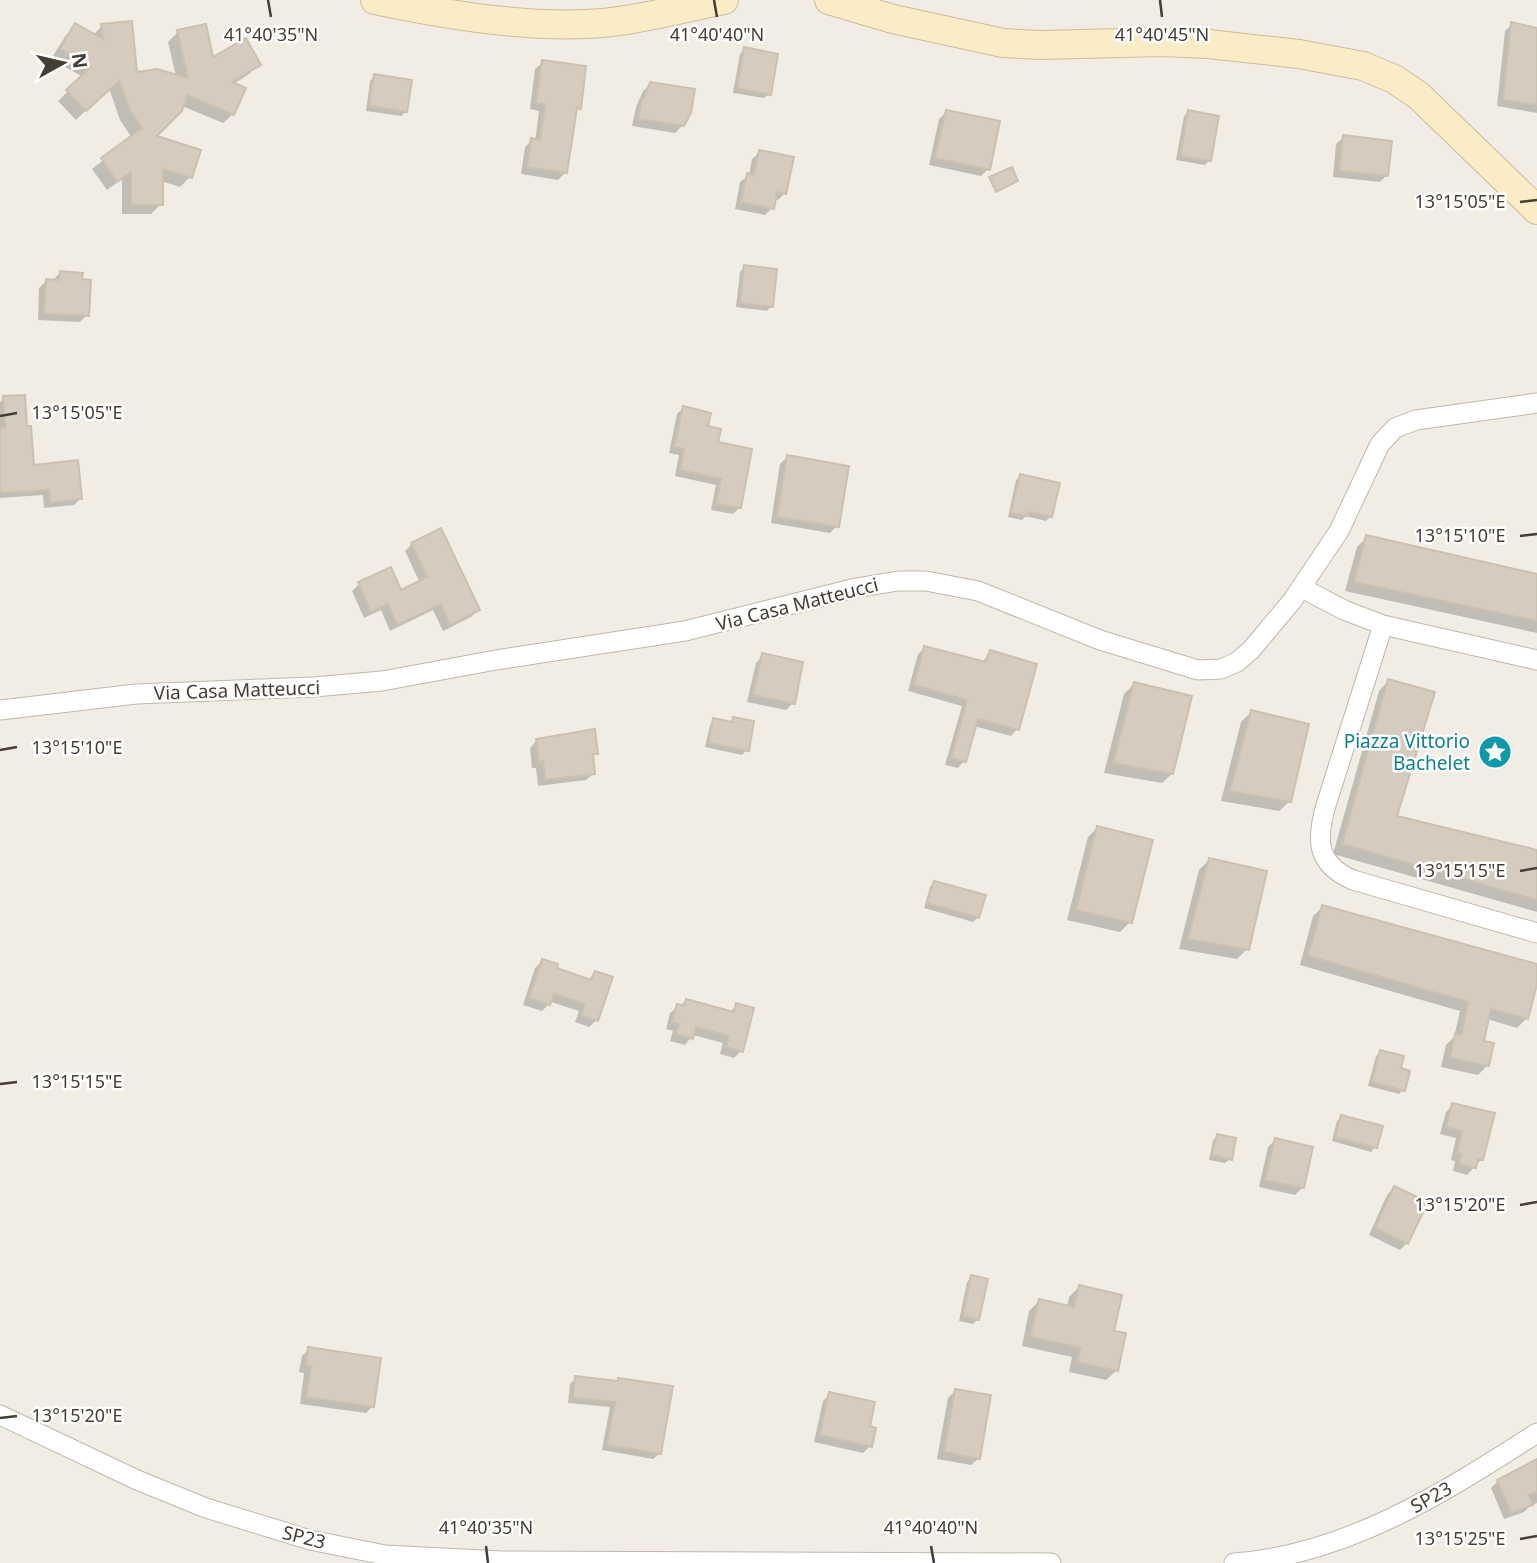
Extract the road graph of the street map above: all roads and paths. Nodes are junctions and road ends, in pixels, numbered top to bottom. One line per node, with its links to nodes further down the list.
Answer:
1 (375, 0): 2 (street)
2 (724, 0)
3 (829, 0): 4 (street)
4 (1537, 210)
5 (1537, 403): 6 (street, Via Casa Matteucci)
6 (1302, 588): 7 (street); 9 (street, Via Casa Matteucci)
7 (1383, 625): 8 (street); 10 (street)
8 (1537, 660)
9 (0, 710)
10 (1537, 933)
11 (0, 1415): 14 (street, SP23 / SP23)
12 (1537, 1433): 13 (street, SP23 / SP23)
13 (1314, 1547): 15 (street, SP23 / SP23); 16 (street)
14 (1051, 1563)
15 (1234, 1563)
16 (1292, 1563)

